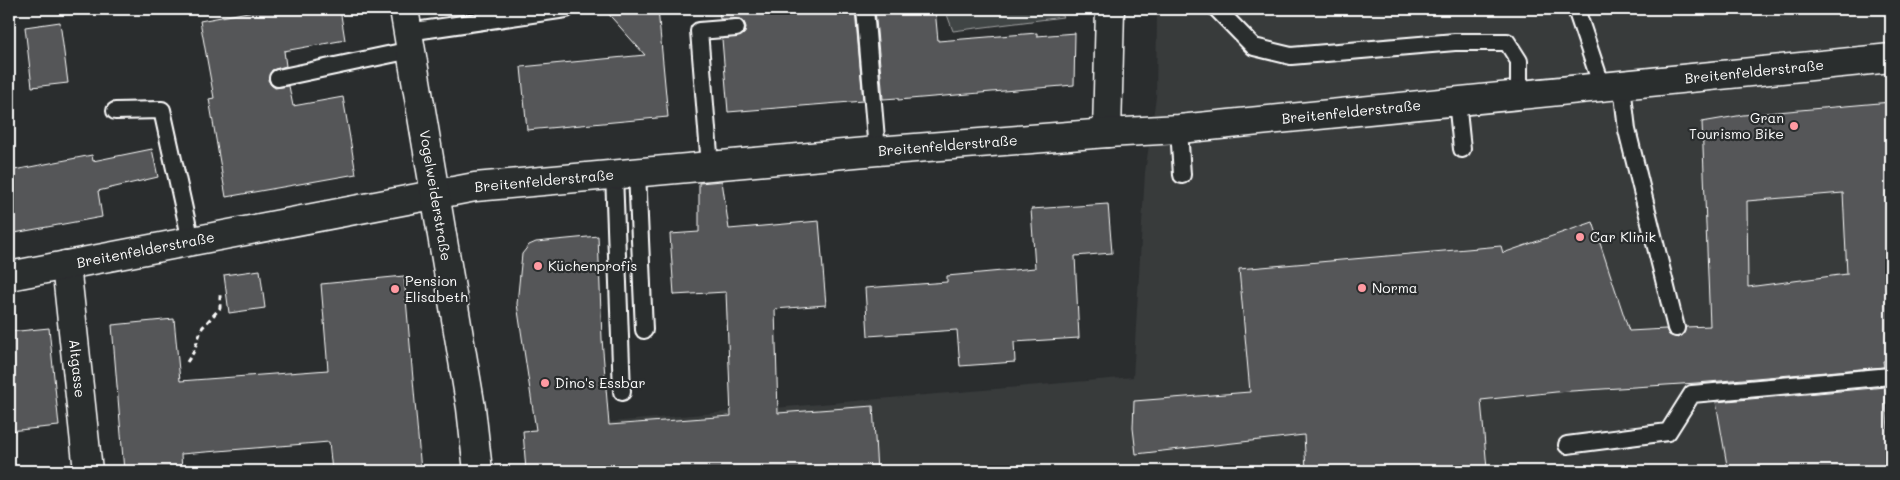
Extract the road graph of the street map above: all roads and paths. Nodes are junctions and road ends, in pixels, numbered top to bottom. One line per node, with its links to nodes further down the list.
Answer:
1 (566, 9): 7 (lane)
2 (864, 9): 17 (lane)
3 (1110, 9): 15 (street)
4 (1217, 9): 11 (lane)
5 (1576, 9): 10 (lane)
6 (736, 28): 18 (lane)
7 (408, 30): 9 (lane); 21 (street, Vogelweiderstraße)
8 (1891, 58): 10 (street, Breitenfelderstraße)
9 (278, 78)
10 (1612, 86): 11 (street, Breitenfelderstraße); 26 (lane)
11 (1519, 95): 12 (street, Breitenfelderstraße)
12 (1457, 101): 14 (street, Breitenfelderstraße); 16 (lane)
13 (115, 111): 22 (lane)
14 (1179, 130): 15 (street, Breitenfelderstraße); 20 (lane)
15 (1107, 133): 17 (street, Breitenfelderstraße)
16 (1462, 149)
17 (876, 151): 18 (street, Breitenfelderstraße)
18 (710, 166): 19 (street, Breitenfelderstraße)
19 (626, 173): 21 (street, Breitenfelderstraße); 27 (lane); 30 (lane)
20 (1182, 175)
21 (435, 194): 22 (street, Breitenfelderstraße); 33 (street, Vogelweiderstraße)
22 (191, 241): 23 (street, Breitenfelderstraße)
23 (66, 265): 24 (street, Breitenfelderstraße); 32 (street, Altgasse)
24 (9, 276)
25 (220, 295): 28 (path)
26 (1676, 328)
27 (644, 330)
28 (187, 362)
29 (1891, 376): 31 (lane)
30 (622, 392)
31 (1567, 444)
32 (88, 471)
33 (478, 471)

